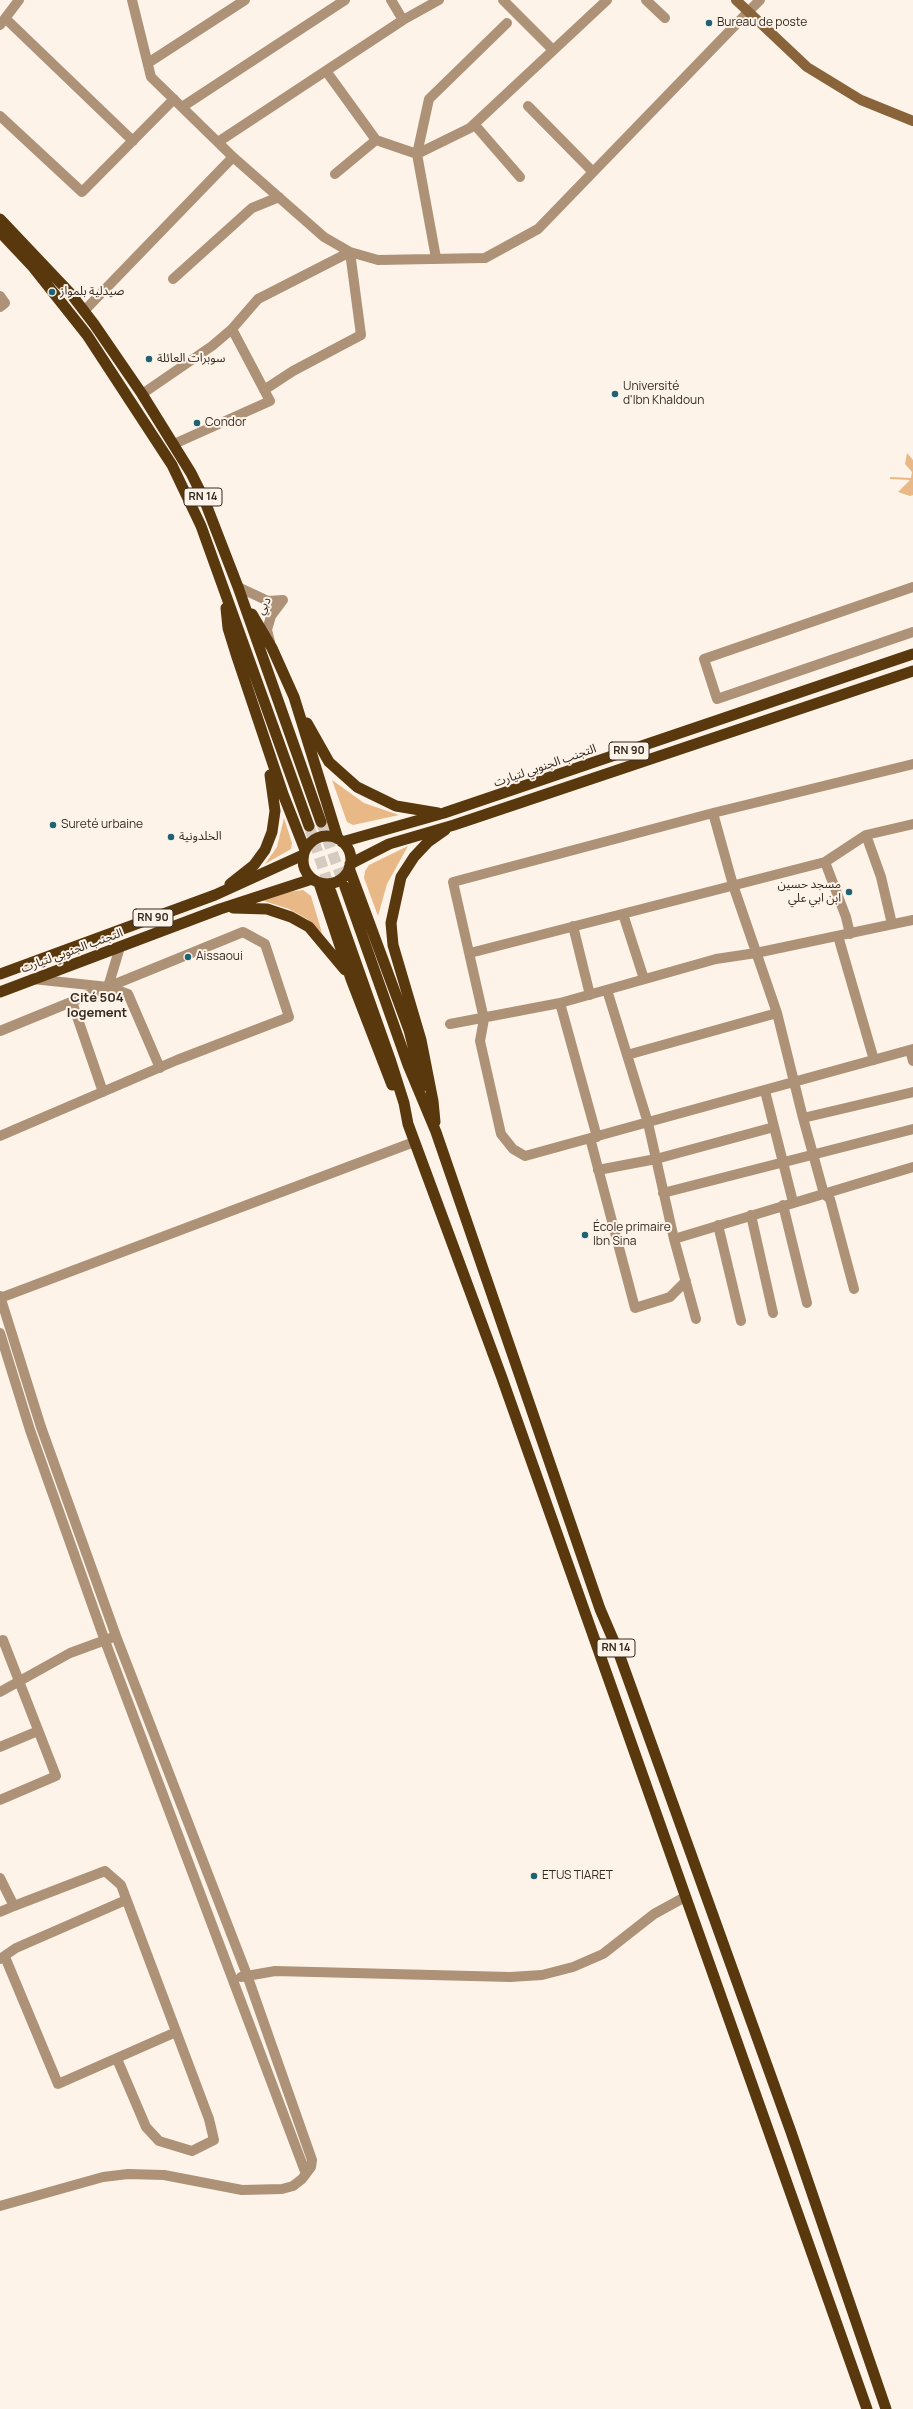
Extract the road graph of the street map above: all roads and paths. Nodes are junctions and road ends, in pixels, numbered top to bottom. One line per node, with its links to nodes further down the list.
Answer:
1 (19, 0): 15 (street)
2 (132, 0): 18 (street)
3 (245, 0): 18 (street)
4 (345, 0): 22 (street)
5 (391, 0): 14 (street)
6 (439, 0): 14 (street)
7 (503, 0): 17 (street)
8 (607, 0): 17 (street)
9 (646, 0): 13 (street)
10 (736, 0): 12 (main road)
11 (760, 0): 12 (street)
12 (748, 12): 24 (main road); 31 (street)
13 (666, 18)
14 (403, 20): 19 (street)
15 (3, 22): 27 (street)
16 (507, 23): 29 (street)
17 (552, 49): 25 (street)
18 (148, 64): 20 (street)
19 (326, 71): 26 (street); 28 (street)
20 (174, 99): 22 (street); 27 (street)
21 (528, 106): 31 (street)
22 (182, 107): 28 (street)
23 (0, 116): 27 (street)
24 (913, 121)
25 (474, 124): 29 (street); 33 (street)
26 (376, 140): 29 (street); 32 (street)
27 (133, 141)
28 (218, 142): 30 (street)
29 (417, 154): 38 (street)
30 (233, 157): 34 (street); 42 (street)
31 (593, 172): 38 (street)
32 (335, 174)
33 (520, 177)
34 (279, 197): 37 (street); 39 (street)
35 (0, 219): 42 (highway, RN 14)
36 (0, 232): 49 (highway, RN 14)
37 (350, 252): 38 (street); 43 (street); 44 (street)
38 (436, 258)
39 (173, 279)
40 (0, 296): 41 (street)
41 (0, 307)
42 (84, 311): 45 (highway, RN 14)
43 (232, 329): 44 (street); 45 (street)
44 (264, 390): 46 (street)
45 (142, 394): 46 (highway, RN 14)
46 (174, 444): 48 (highway, RN 14)
47 (913, 586): 50 (street)
48 (238, 587): 51 (highway); 51 (street, دبي); 59 (highway, RN 14)
49 (225, 591): 55 (highway); 62 (highway, RN 14)
50 (913, 632)
51 (272, 648): 54 (highway)
52 (913, 654): 57 (highway, التجنب الجنوبي لتيارت / RN 90)
53 (913, 671): 60 (highway, RN 90)
54 (294, 697): 57 (highway); 64 (highway)
55 (256, 714): 65 (highway); 72 (highway)
56 (913, 764): 58 (street)
57 (444, 813): 64 (highway, التجنب الجنوبي لتيارت / RN 90)
58 (713, 813): 69 (street); 81 (street)
59 (321, 822)
60 (454, 824): 67 (highway, RN 90); 111 (highway)
61 (913, 824): 63 (street)
62 (309, 826)
63 (866, 835): 66 (street); 76 (street)
64 (340, 840): 65 (highway); 67 (highway)
65 (304, 852): 68 (highway); 72 (highway, التجنب الجنوبي لتيارت / RN 90)
66 (825, 862): 69 (street); 78 (street)
67 (350, 866): 68 (highway); 111 (highway)
68 (315, 880): 73 (highway, التجنب الجنوبي لتيارت / RN 90); 84 (highway)
69 (733, 885): 74 (street); 82 (street)
70 (346, 887): 111 (highway, RN 14)
71 (331, 892): 108 (highway, RN 14)
72 (215, 895): 83 (highway, التجنب الجنوبي لتيارت / RN 90)
73 (220, 908): 80 (highway, التجنب الجنوبي لتيارت / RN 90); 84 (highway)
74 (623, 914): 77 (street); 86 (street)
75 (913, 920): 76 (street)
76 (892, 924): 78 (street)
77 (573, 926): 81 (street); 90 (street)
78 (850, 934): 79 (street)
79 (838, 936): 82 (street); 99 (street)
80 (120, 947): 85 (highway, التجنب الجنوبي لتيارت / RN 90); 87 (street)
81 (470, 953): 94 (street)
82 (756, 953): 86 (street); 93 (street)
83 (0, 974)
84 (351, 978): 108 (highway)
85 (33, 979): 87 (street); 89 (highway, التجنب الجنوبي لتيارت / RN 90)
86 (644, 979): 88 (street)
87 (108, 987): 91 (street); 101 (street); 101 (street)
88 (607, 990): 90 (street); 98 (street)
89 (0, 992)
90 (590, 994): 92 (street)
91 (72, 1002): 96 (street); 103 (street)
92 (560, 1003): 94 (street); 113 (street)
93 (777, 1013): 98 (street); 102 (street)
94 (484, 1019): 95 (street); 113 (street)
95 (450, 1024)
96 (0, 1031)
97 (912, 1050): 99 (street); 100 (street)
98 (627, 1055): 107 (street)
99 (874, 1060): 102 (street)
100 (913, 1061)
101 (160, 1068): 103 (street)
102 (794, 1084): 104 (street); 106 (street)
103 (103, 1092): 112 (street)
104 (765, 1092): 107 (street); 109 (street)
105 (913, 1092): 106 (street)
106 (803, 1118): 115 (street)
107 (648, 1123): 113 (street); 116 (street)
108 (408, 1124): 114 (highway, RN 14)
109 (774, 1127): 116 (street); 117 (street)
110 (913, 1129): 115 (street)
111 (436, 1132): 139 (highway, RN 14)
112 (0, 1136)
113 (593, 1138): 119 (street)
114 (414, 1142): 128 (street); 140 (highway, RN 14)
115 (813, 1154): 117 (street); 121 (street)
116 (656, 1159): 119 (street); 120 (street)
117 (783, 1163): 120 (street); 122 (street)
118 (913, 1167): 121 (street)
119 (598, 1170): 126 (street)
120 (663, 1193): 125 (street)
121 (824, 1194): 122 (street); 127 (street)
122 (788, 1204): 123 (street); 129 (street)
123 (751, 1215): 124 (street); 130 (street)
124 (718, 1226): 125 (street); 132 (street)
125 (674, 1239): 126 (street)
126 (686, 1282): 131 (street)
127 (854, 1289)
128 (0, 1297): 134 (street)
129 (808, 1303)
130 (773, 1313)
131 (696, 1319)
132 (741, 1321)
133 (0, 1333): 135 (street)
134 (71, 1508): 135 (street); 136 (street)
135 (59, 1512): 138 (street)
136 (116, 1636): 138 (street); 145 (street)
137 (0, 1641): 141 (street)
138 (105, 1642): 141 (street); 146 (street)
139 (618, 1652): 140 (highway, RN 14); 161 (highway, RN 14)
140 (600, 1658): 149 (highway, RN 14)
141 (20, 1682): 142 (street); 143 (street)
142 (0, 1692)
143 (38, 1731): 144 (street); 147 (street)
144 (0, 1748)
145 (171, 1775): 146 (street); 154 (street)
146 (159, 1779): 155 (street)
147 (0, 1800)
148 (0, 1878): 151 (street)
149 (685, 1897): 154 (street); 160 (highway, RN 14)
150 (126, 1900): 151 (street); 153 (street); 156 (street)
151 (14, 1906): 152 (street)
152 (0, 1912)
153 (3, 1958): 157 (street)
154 (247, 1975): 155 (street); 158 (street)
155 (233, 1979): 158 (street)
156 (176, 2032): 157 (street); 157 (street)
157 (117, 2060)
158 (306, 2174): 159 (street)
159 (0, 2206)
160 (867, 2409)
161 (886, 2409)

